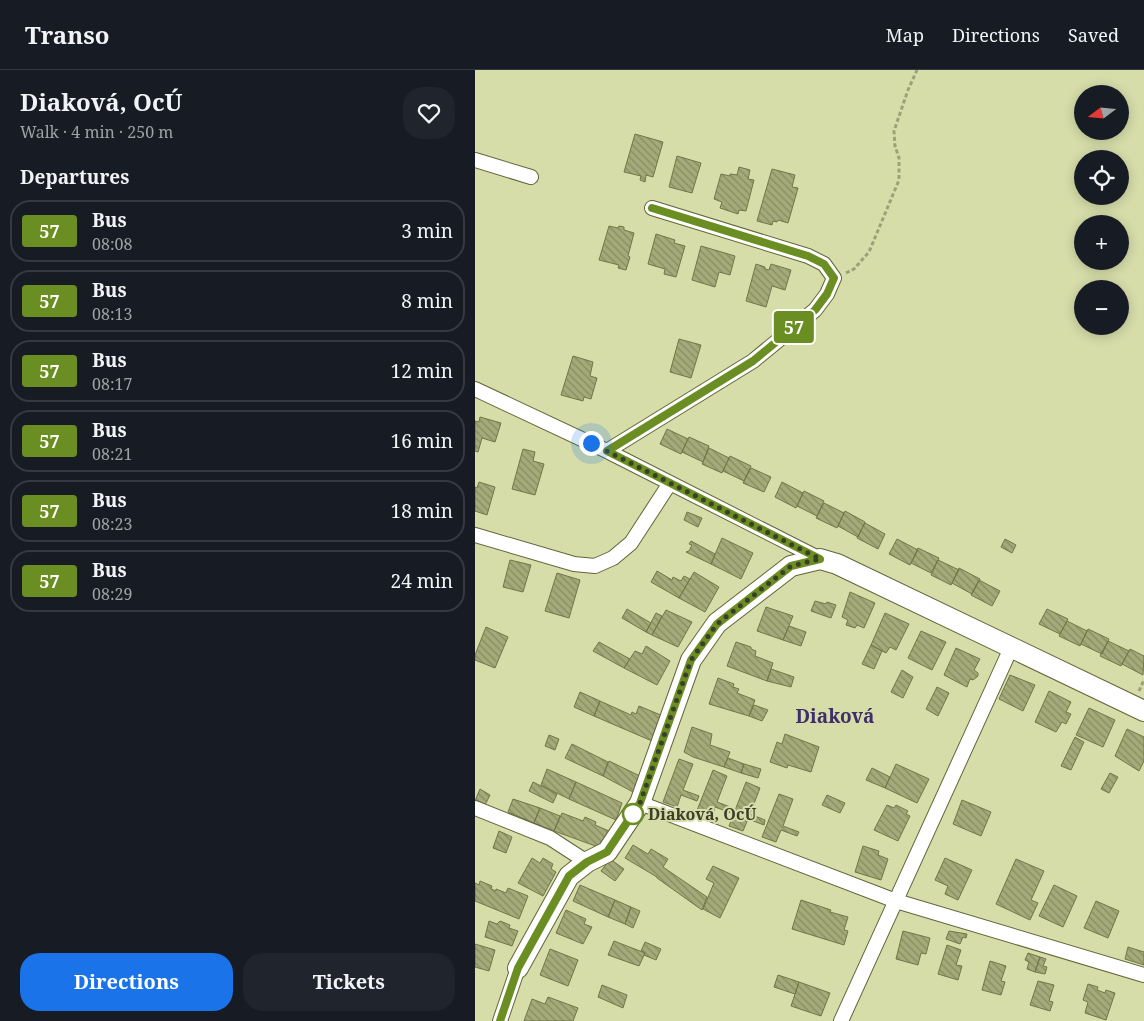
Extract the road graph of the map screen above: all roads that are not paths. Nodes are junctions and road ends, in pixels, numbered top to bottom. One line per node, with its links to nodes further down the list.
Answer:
1 (475, 160): 2 (street)
2 (531, 177)
3 (652, 208): 5 (street)
4 (475, 389): 5 (street)
5 (607, 451): 6 (street)
6 (670, 483): 7 (street); 8 (street)
7 (475, 534)
8 (820, 559): 9 (street); 11 (street)
9 (1011, 648): 10 (street); 14 (street)
10 (1144, 711)
11 (640, 803): 13 (street); 14 (street)
12 (475, 808): 13 (street)
13 (587, 862): 15 (street)
14 (896, 901): 16 (street); 18 (street)
15 (518, 968): 17 (street)
16 (1144, 974)
17 (500, 1021)
18 (841, 1021)

